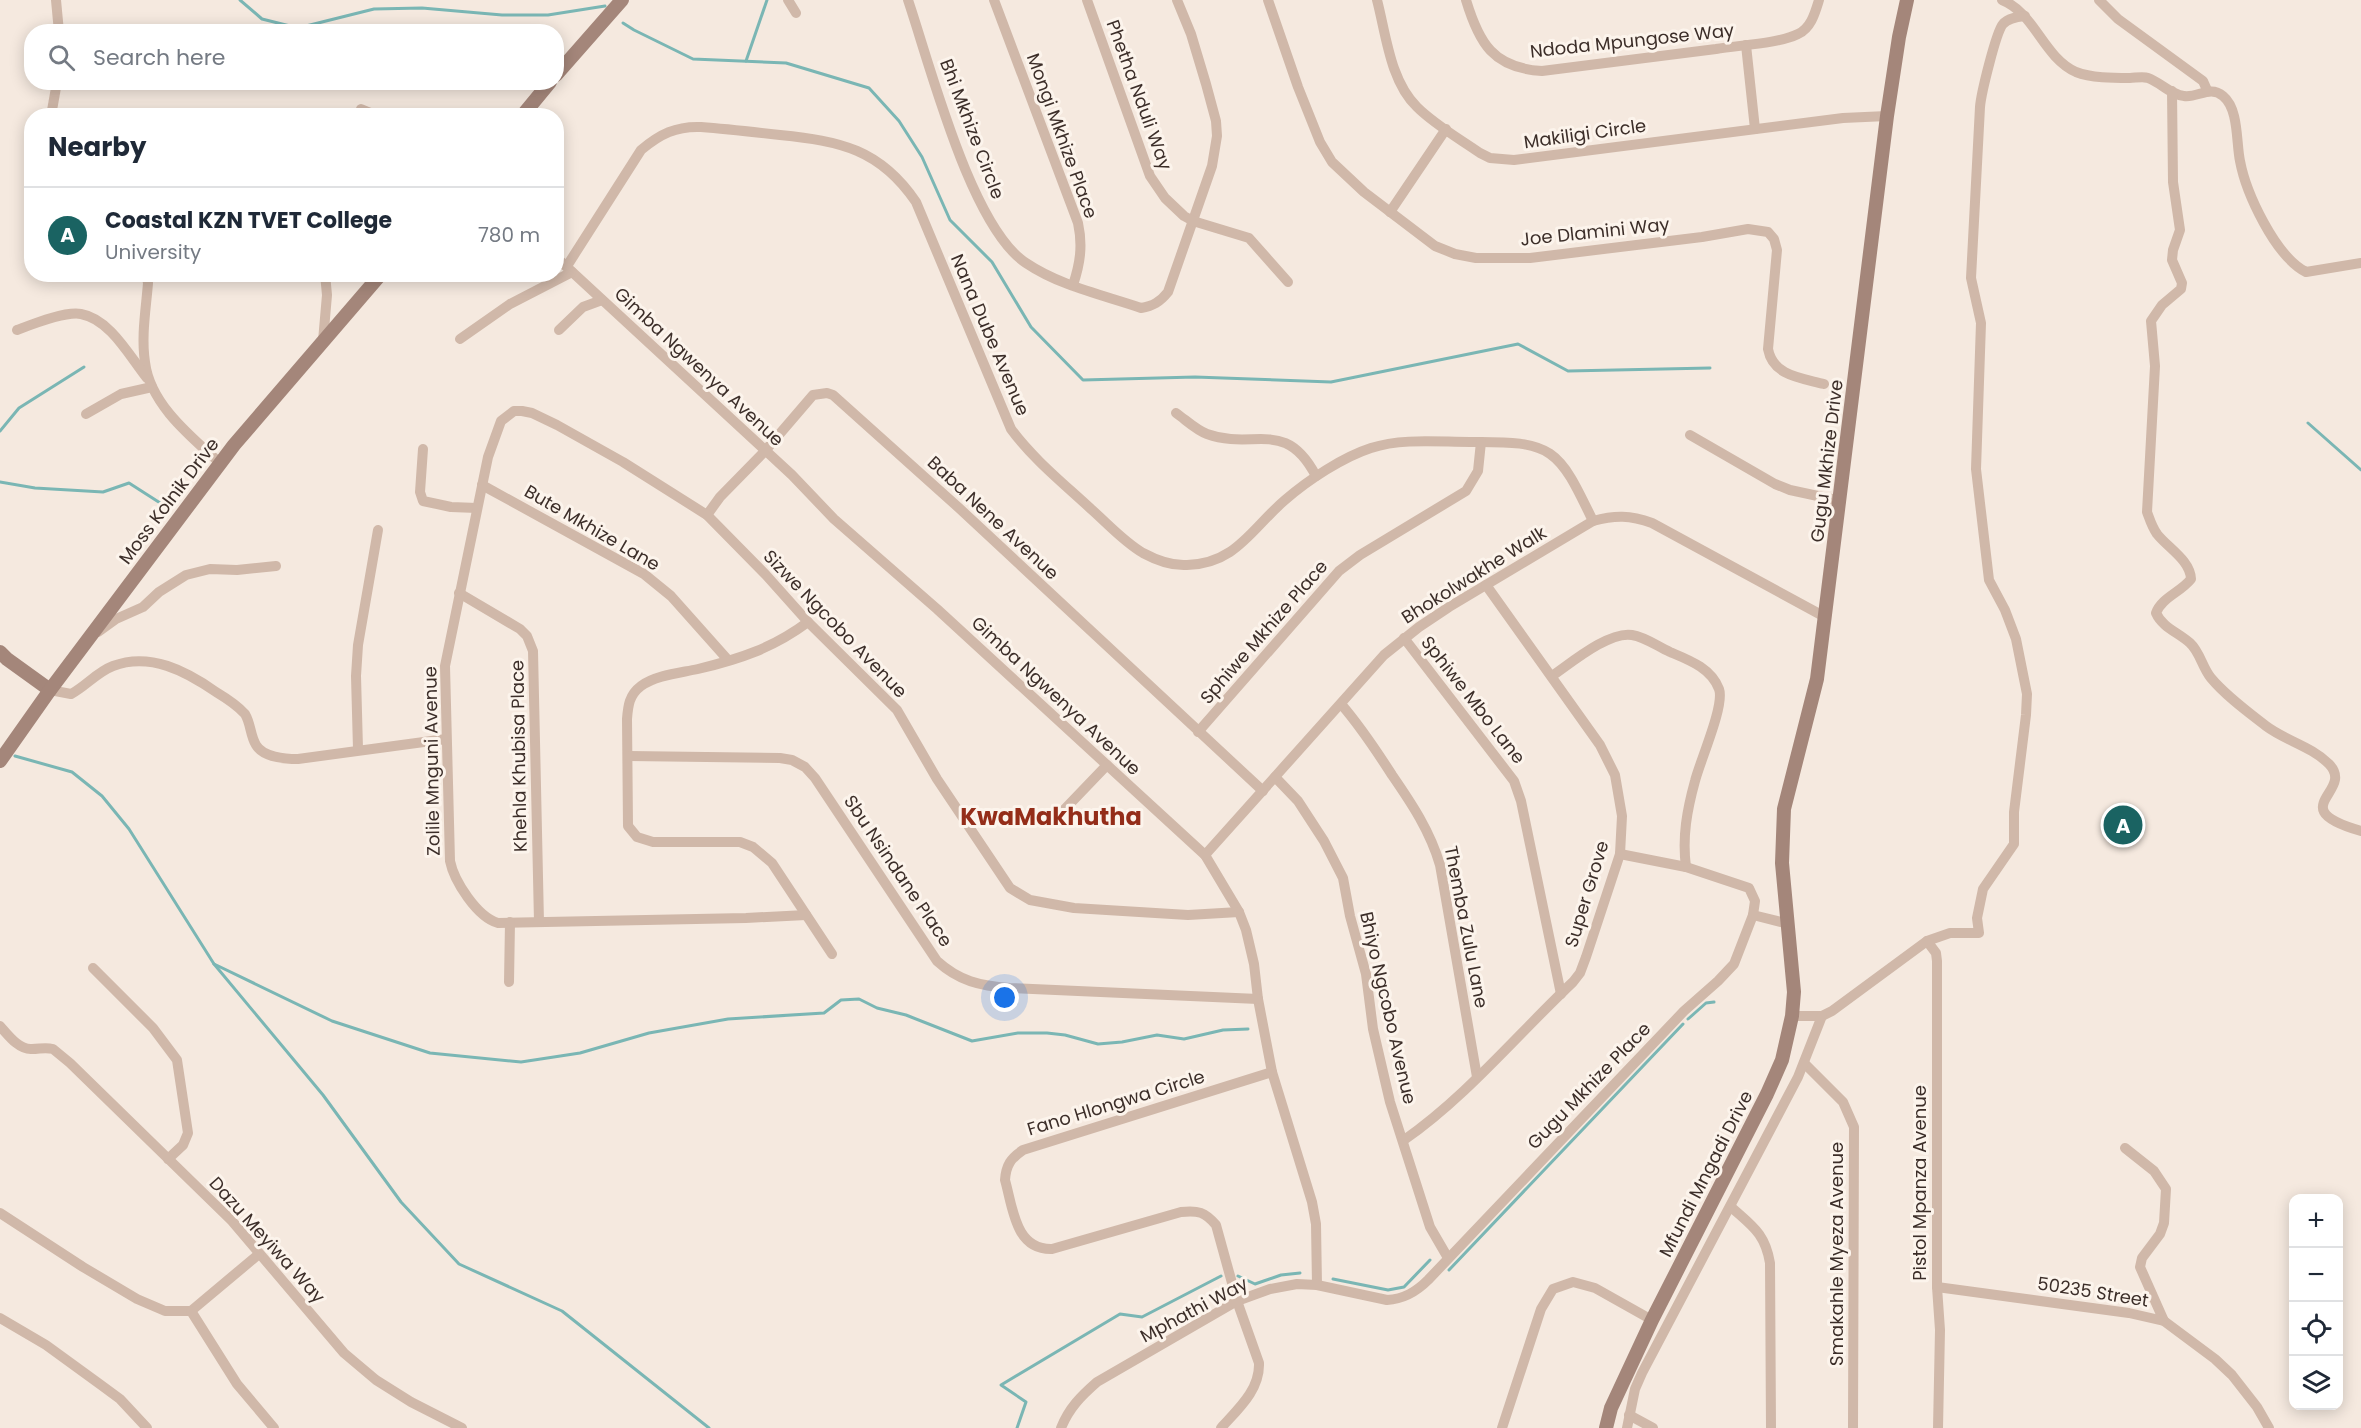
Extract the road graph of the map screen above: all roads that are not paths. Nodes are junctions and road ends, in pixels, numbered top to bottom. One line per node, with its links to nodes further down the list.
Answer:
1 (56, 0): 17 (street)
2 (622, 0): 19 (street)
3 (788, 0): 15 (street)
4 (908, 0): 40 (street, Bhi Mkhize Circle)
5 (994, 0): 40 (street, Mongi Mkhize Place)
6 (1087, 0): 30 (street, Phetha Nduli Way)
7 (1177, 0): 30 (street, Bhi Mkhize Circle)
8 (1268, 0): 29 (street, Joe Dlamini Way)
9 (1377, 0): 27 (street, Makiligi Circle)
10 (1466, 0): 18 (street, Ndoda Mpungose Way)
11 (1819, 0): 18 (street, Ndoda Mpungose Way)
12 (1907, 0): 26 (street, Gugu Mkhize Drive)
13 (2002, 0): 16 (street)
14 (2099, 0): 22 (street)
15 (796, 13)
16 (2025, 16): 23 (street); 94 (street)
17 (58, 24)
18 (1746, 45): 28 (street)
19 (564, 66)
20 (56, 90): 24 (street)
21 (543, 90): 25 (street)
22 (2207, 90): 23 (street); 31 (street)
23 (2172, 91): 84 (street)
24 (52, 108)
25 (529, 108)
26 (1887, 116): 28 (street, Makiligi Circle); 58 (street, Gugu Mkhize Drive)
27 (1446, 129): 28 (street, Makiligi Circle); 29 (street)
28 (1755, 129)
29 (1390, 212): 47 (street, Joe Dlamini Way)
30 (1193, 222): 39 (street); 40 (street, Bhi Mkhize Circle)
31 (2361, 263)
32 (564, 264): 33 (street, Gimba Ngwenya Avenue)
33 (570, 269): 34 (street); 41 (street, Gimba Ngwenya Avenue); 56 (street, Nana Dube Avenue)
34 (564, 272)
35 (148, 282): 46 (street)
36 (326, 282): 45 (street)
37 (374, 282): 45 (street, Moss Kolnik Drive)
38 (548, 282): 44 (street)
39 (1288, 282)
40 (1073, 285)
41 (602, 300): 43 (street); 54 (street, Gimba Ngwenya Avenue)
42 (17, 330): 46 (street)
43 (559, 330)
44 (460, 339)
45 (323, 341): 55 (street, Moss Kolnik Drive)
46 (150, 384): 49 (street); 55 (street)
47 (1824, 384)
48 (1176, 413): 56 (street)
49 (86, 414)
50 (501, 421): 57 (street, Zolile Mnguni Avenue); 60 (street, Sizwe Ngcobo Avenue)
51 (1690, 435): 58 (street)
52 (1482, 442): 56 (street, Nana Dube Avenue); 61 (street, Nana Dube Avenue); 75 (street, Sphiwe Mkhize Place)
53 (423, 449): 59 (street)
54 (765, 451): 60 (street, Baba Nene Avenue); 75 (street, Baba Nene Avenue); 80 (street, Gimba Ngwenya Avenue)
55 (220, 463): 69 (street, Moss Kolnik Drive)
56 (1317, 476)
57 (482, 485): 59 (street, Zolile Mnguni Avenue); 71 (street, Bute Mkhize Lane)
58 (1841, 501): 66 (street, Gugu Mkhize Drive)
59 (477, 508): 65 (street, Zolile Mnguni Avenue)
60 (707, 515): 67 (street, Sizwe Ngcobo Avenue)
61 (1593, 521): 64 (street, Bhokolwakhe Walk); 66 (street, Bhokolwakhe Walk)
62 (378, 530): 77 (street)
63 (276, 566): 69 (street)
64 (1486, 585): 68 (street, Bhokolwakhe Walk); 72 (street, Super Grove)
65 (459, 593): 76 (street, Zolile Mnguni Avenue); 92 (street, Khehla Khubisa Place)
66 (1825, 616): 93 (street, Gugu Mkhize Drive)
67 (808, 622): 71 (street); 88 (street, Sizwe Ngcobo Avenue)
68 (1404, 639): 74 (street, Bhokolwakhe Walk); 98 (street, Sphiwe Mbo Lane)
69 (86, 642): 73 (street, Moss Kolnik Drive)
70 (0, 652): 73 (street)
71 (728, 660): 78 (street)
72 (1552, 676): 85 (street, Super Grove); 87 (street)
73 (50, 690): 77 (street); 79 (street, Moss Kolnik Drive)
74 (1341, 704): 81 (street, Bhokolwakhe Walk); 105 (street, Themba Zulu Lane)
75 (1198, 732): 82 (street, Baba Nene Avenue)
76 (446, 739): 77 (street); 91 (street, Zolile Mnguni Avenue)
77 (358, 749)
78 (628, 756): 89 (street); 99 (street, Sbu Nsindane Place)
79 (0, 760)
80 (1107, 765): 83 (street); 86 (street, Gimba Ngwenya Avenue)
81 (1275, 777): 82 (street, Bhokolwakhe Walk); 106 (street, Bhiyo Ngcobo Avenue)
82 (1263, 791): 86 (street, Bhokolwakhe Walk)
83 (1061, 813)
84 (2361, 831)
85 (1620, 854): 87 (street); 98 (street, Super Grove)
86 (1205, 855): 88 (street, Gimba Ngwenya Avenue)
87 (1686, 867): 90 (street)
88 (1239, 912): 99 (street, Gimba Ngwenya Avenue)
89 (806, 915): 92 (street, Zolile Mnguni Avenue); 95 (street)
90 (1753, 915): 93 (street); 112 (street, Gugu Mkhize Place)
91 (510, 922): 92 (street, Zolile Mnguni Avenue); 97 (street)
92 (539, 922)
93 (1789, 924): 100 (street, Mfundi Mngadi Drive)
94 (1927, 941): 101 (street); 114 (street, Pistol Mpanza Avenue)
95 (832, 954)
96 (93, 968): 108 (street)
97 (508, 982)
98 (1561, 994): 105 (street, Super Grove)
99 (1258, 999): 104 (street, Gimba Ngwenya Avenue)
100 (1791, 1016): 101 (street); 119 (street, Mfundi Mngadi Drive)
101 (1822, 1016): 103 (street)
102 (0, 1026): 108 (street, Dazu Meyiwa Way)
103 (1804, 1063): 109 (street); 132 (street, Smakahle Myeza Avenue)
104 (1272, 1072): 113 (street, Gimba Ngwenya Avenue); 116 (street, Fano Hlongwa Circle)
105 (1477, 1077): 106 (street, Super Grove)
106 (1404, 1140): 112 (street, Bhiyo Ngcobo Avenue)
107 (2125, 1148): 120 (street)
108 (168, 1159): 111 (street, Dazu Meyiwa Way)
109 (1731, 1207): 121 (street); 131 (street)
110 (0, 1213): 117 (street)
111 (259, 1254): 117 (street); 124 (street, Dazu Meyiwa Way)
112 (1448, 1258): 115 (street, Gugu Mkhize Place)
113 (1317, 1285): 115 (street, Mphathi Way); 116 (street, Mphathi Way)
114 (1937, 1287): 120 (street, 50235 Street); 133 (street, Pistol Mpanza Avenue)
115 (1405, 1297)
116 (1237, 1301): 125 (street, Mphathi Way); 126 (street)
117 (190, 1311): 123 (street)
118 (0, 1318): 122 (street)
119 (1652, 1320): 127 (street); 128 (street, Mfundi Mngadi Drive)
120 (2164, 1321): 134 (street, 50235 Street)
121 (1629, 1415): 129 (street); 130 (street)
122 (147, 1428)
123 (274, 1428)
124 (462, 1428)
125 (1061, 1428)
126 (1221, 1428)
127 (1502, 1428)
128 (1606, 1428)
129 (1627, 1428)
130 (1653, 1428)
131 (1772, 1428)
132 (1853, 1428)
133 (1938, 1428)
134 (2269, 1428): 135 (street)
135 (2282, 1428)

